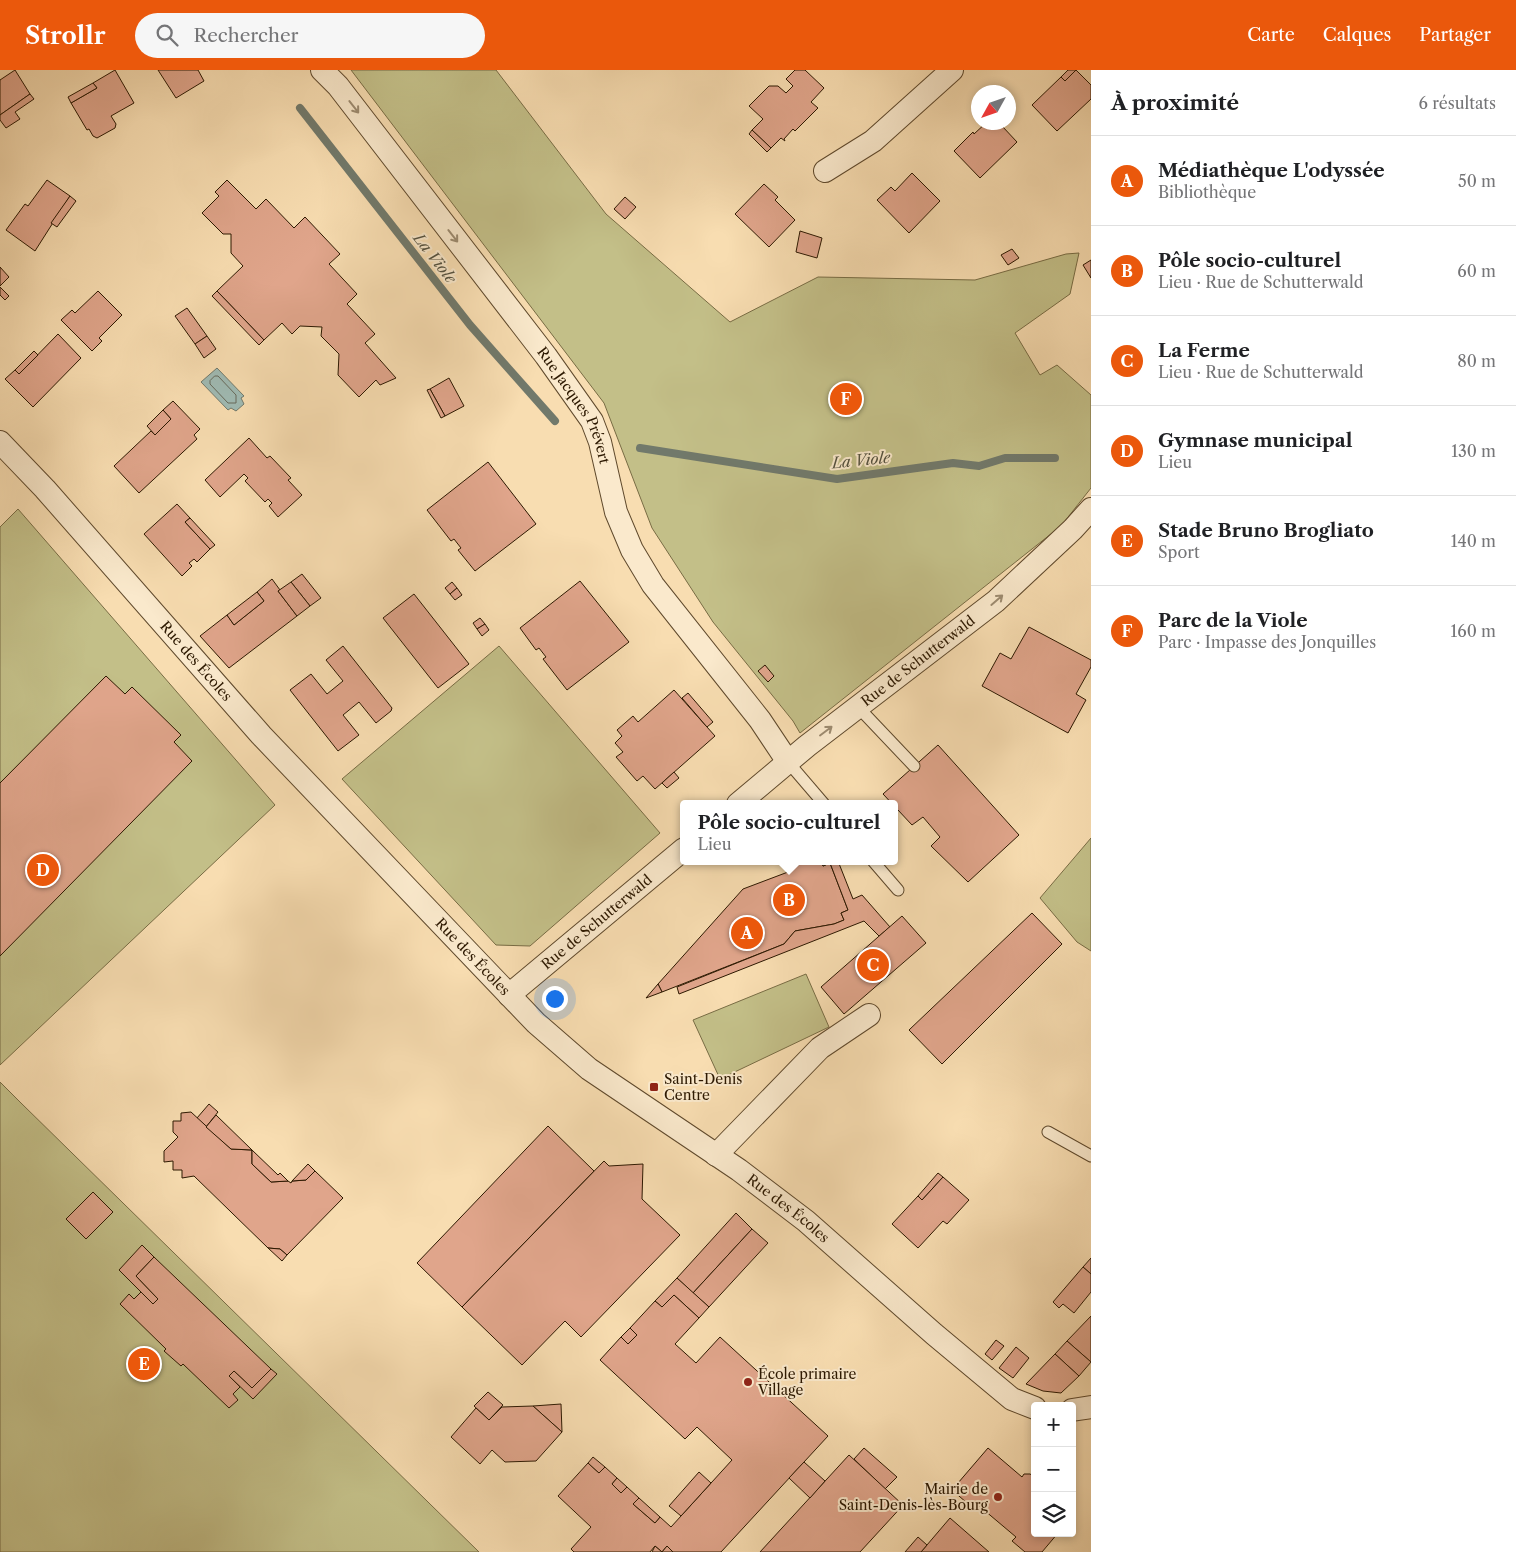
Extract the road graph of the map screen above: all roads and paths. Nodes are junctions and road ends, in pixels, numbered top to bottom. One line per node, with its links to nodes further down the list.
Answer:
1 (322, 70): 7 (street, Rue Jacques Prévert, one-way to 7)
2 (952, 70): 3 (street)
3 (825, 171)
4 (0, 442): 14 (street, Rue des Écoles)
5 (1091, 510): 6 (street, Rue de Schutterwald, one-way to 5)
6 (858, 707): 7 (street, Rue de Schutterwald, one-way to 6); 8 (lane)
7 (788, 762): 9 (street, Rue de Schutterwald); 10 (lane)
8 (914, 766)
9 (743, 800)
10 (821, 800)
11 (680, 852): 14 (street, Rue de Schutterwald)
12 (876, 865): 13 (lane)
13 (898, 890)
14 (509, 995): 17 (street, Rue des Écoles)
15 (869, 1015): 17 (street)
16 (1048, 1132): 18 (lane)
17 (716, 1155): 19 (street, Rue des Écoles)
18 (1091, 1156)
19 (1031, 1406)
20 (1091, 1408): 21 (street)
21 (1076, 1410)

